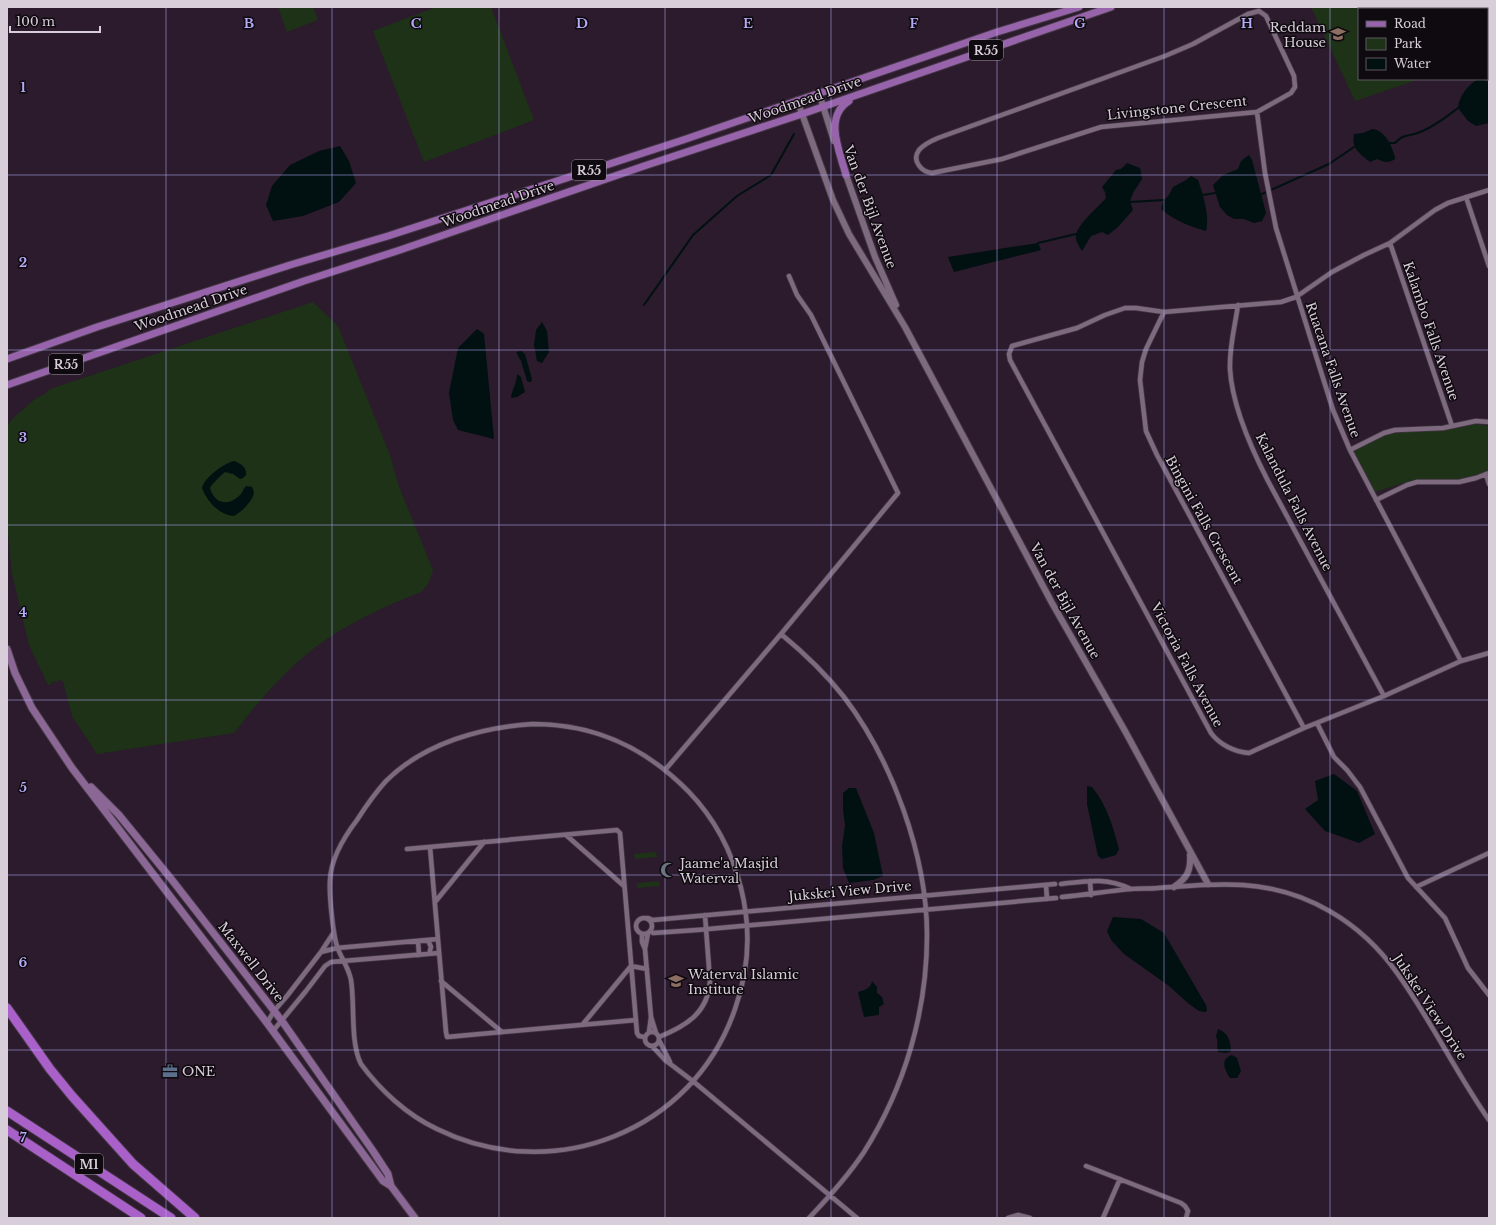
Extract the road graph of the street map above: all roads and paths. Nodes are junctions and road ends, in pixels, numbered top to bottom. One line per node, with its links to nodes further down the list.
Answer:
1 (1079, 7): 4 (main road, Woodmead Drive / R55)
2 (1111, 7): 3 (main road, Woodmead Drive / R55)
3 (861, 93): 6 (main road, Woodmead Drive / R55); 9 (main road)
4 (819, 94): 5 (main road, Woodmead Drive / R55); 6 (street, Van der Bijl Avenue)
5 (797, 100): 8 (street, Van der Bijl Avenue); 19 (main road, Woodmead Drive / R55)
6 (823, 107): 8 (main road, Woodmead Drive / R55); 9 (street, Van der Bijl Avenue)
7 (1257, 112): 7 (street, Livingstone Crescent); 15 (street, Ruacana Falls Avenue)
8 (802, 114): 18 (street, Van der Bijl Avenue); 20 (main road, Woodmead Drive / R55)
9 (846, 175): 18 (street, Van der Bijl Avenue)
10 (1489, 190): 11 (street)
11 (1466, 197): 12 (street); 13 (street)
12 (1390, 243): 15 (street); 22 (street, Kalambo Falls Avenue)
13 (1489, 266)
14 (789, 276): 27 (street)
15 (1296, 297): 16 (street); 23 (street, Ruacana Falls Avenue)
16 (1238, 305): 17 (street); 31 (street, Kalandula Falls Avenue)
17 (1164, 312): 33 (street, Bingini Falls Crescent); 33 (street, Victoria Falls Avenue)
18 (905, 327): 40 (street, Van der Bijl Avenue)
19 (7, 359)
20 (7, 385)
21 (1489, 422): 22 (street)
22 (1452, 426): 23 (street)
23 (1350, 450): 26 (street, Ruacana Falls Avenue)
24 (1487, 474): 25 (street); 26 (street)
25 (1489, 484)
26 (1376, 500): 30 (street, Ruacana Falls Avenue)
27 (781, 634): 35 (street); 51 (street)
28 (7, 649): 34 (main road, Maxwell Drive)
29 (1489, 653): 30 (street, Victoria Falls Avenue)
30 (1461, 661): 31 (street, Victoria Falls Avenue)
31 (1384, 696): 32 (street, Victoria Falls Avenue)
32 (1317, 723): 33 (street, Victoria Falls Avenue); 49 (street)
33 (1304, 728)
34 (72, 768): 85 (main road, Maxwell Drive); 89 (main road, Maxwell Drive)
35 (665, 770): 58 (street); 65 (street)
36 (566, 835): 37 (street); 47 (street); 47 (street)
37 (484, 842): 38 (street); 56 (street)
38 (430, 847): 39 (street); 56 (street)
39 (406, 849)
40 (1190, 853): 45 (street, Van der Bijl Avenue); 48 (street)
41 (1489, 853): 49 (street)
42 (1090, 881): 44 (street, Jukskei View Drive); 50 (street, Jukskei View Drive); 52 (street)
43 (1055, 884): 46 (street, Jukskei View Drive)
44 (1061, 884)
45 (1208, 884): 48 (street, Jukskei View Drive); 101 (street, Jukskei View Drive)
46 (1046, 885): 51 (street, Jukskei View Drive); 55 (street)
47 (624, 886): 62 (street)
48 (1174, 887): 50 (street, Jukskei View Drive)
49 (1416, 888): 82 (street)
50 (1131, 889): 52 (street, Jukskei View Drive)
51 (925, 895): 57 (street); 58 (street, Jukskei View Drive)
52 (1091, 895): 53 (street, Jukskei View Drive)
53 (1062, 897)
54 (1056, 898): 55 (street, Jukskei View Drive)
55 (1048, 899): 57 (street, Jukskei View Drive)
56 (435, 902): 69 (street)
57 (926, 909): 63 (street, Jukskei View Drive); 106 (street)
58 (746, 911): 59 (street, Jukskei View Drive); 63 (street)
59 (705, 915): 60 (street, Jukskei View Drive); 64 (street)
60 (648, 918): 61 (street); 66 (street)
61 (637, 921): 62 (street); 68 (street)
62 (627, 922): 67 (street)
63 (747, 925): 64 (street, Jukskei View Drive); 99 (street)
64 (706, 929): 66 (street, Jukskei View Drive); 95 (street)
65 (334, 932): 72 (street); 74 (street)
66 (649, 932): 68 (street); 73 (street)
67 (628, 933): 68 (street); 79 (street)
68 (640, 933): 73 (street)
69 (438, 939): 70 (street); 75 (street)
70 (428, 940): 71 (street); 76 (street)
71 (418, 941): 72 (street); 77 (street)
72 (337, 948): 74 (street); 78 (street)
73 (645, 949): 80 (street)
74 (321, 952): 85 (street)
75 (439, 953): 76 (street); 81 (street)
76 (429, 954): 77 (street)
77 (419, 955): 78 (street)
78 (344, 961): 88 (street); 99 (street)
79 (631, 966): 80 (street); 87 (street); 90 (street)
80 (647, 969): 86 (street)
81 (441, 981): 93 (street); 93 (street)
82 (1489, 995)
83 (7, 1003): 91 (highway)
84 (7, 1008): 91 (highway)
85 (274, 1011): 88 (main road, Maxwell Drive); 89 (street)
86 (651, 1017): 94 (street); 95 (street)
87 (636, 1020): 90 (street); 96 (street)
88 (282, 1021): 92 (street); 105 (main road, Maxwell Drive)
89 (267, 1023): 92 (main road, Maxwell Drive)
90 (583, 1024): 93 (street)
91 (23, 1030): 109 (highway)
92 (273, 1031): 105 (main road, Maxwell Drive)
93 (502, 1032)
94 (649, 1032): 95 (street); 96 (street)
95 (658, 1036): 97 (street); 98 (street)
96 (644, 1037): 97 (street)
97 (652, 1046): 98 (street)
98 (671, 1064): 99 (street)
99 (694, 1082): 106 (street)
100 (7, 1111): 108 (highway, M1)
101 (1489, 1120)
102 (7, 1130): 107 (highway, M1)
103 (1086, 1166): 104 (street)
104 (1120, 1179): 115 (street); 116 (street)
105 (391, 1186): 110 (main road, Maxwell Drive)
106 (831, 1195): 111 (street); 112 (street)
107 (141, 1218)
108 (171, 1218)
109 (195, 1218)
110 (415, 1218)
111 (809, 1218)
112 (857, 1218)
113 (1008, 1218): 114 (street)
114 (1030, 1218)
115 (1103, 1218)
116 (1186, 1218)

